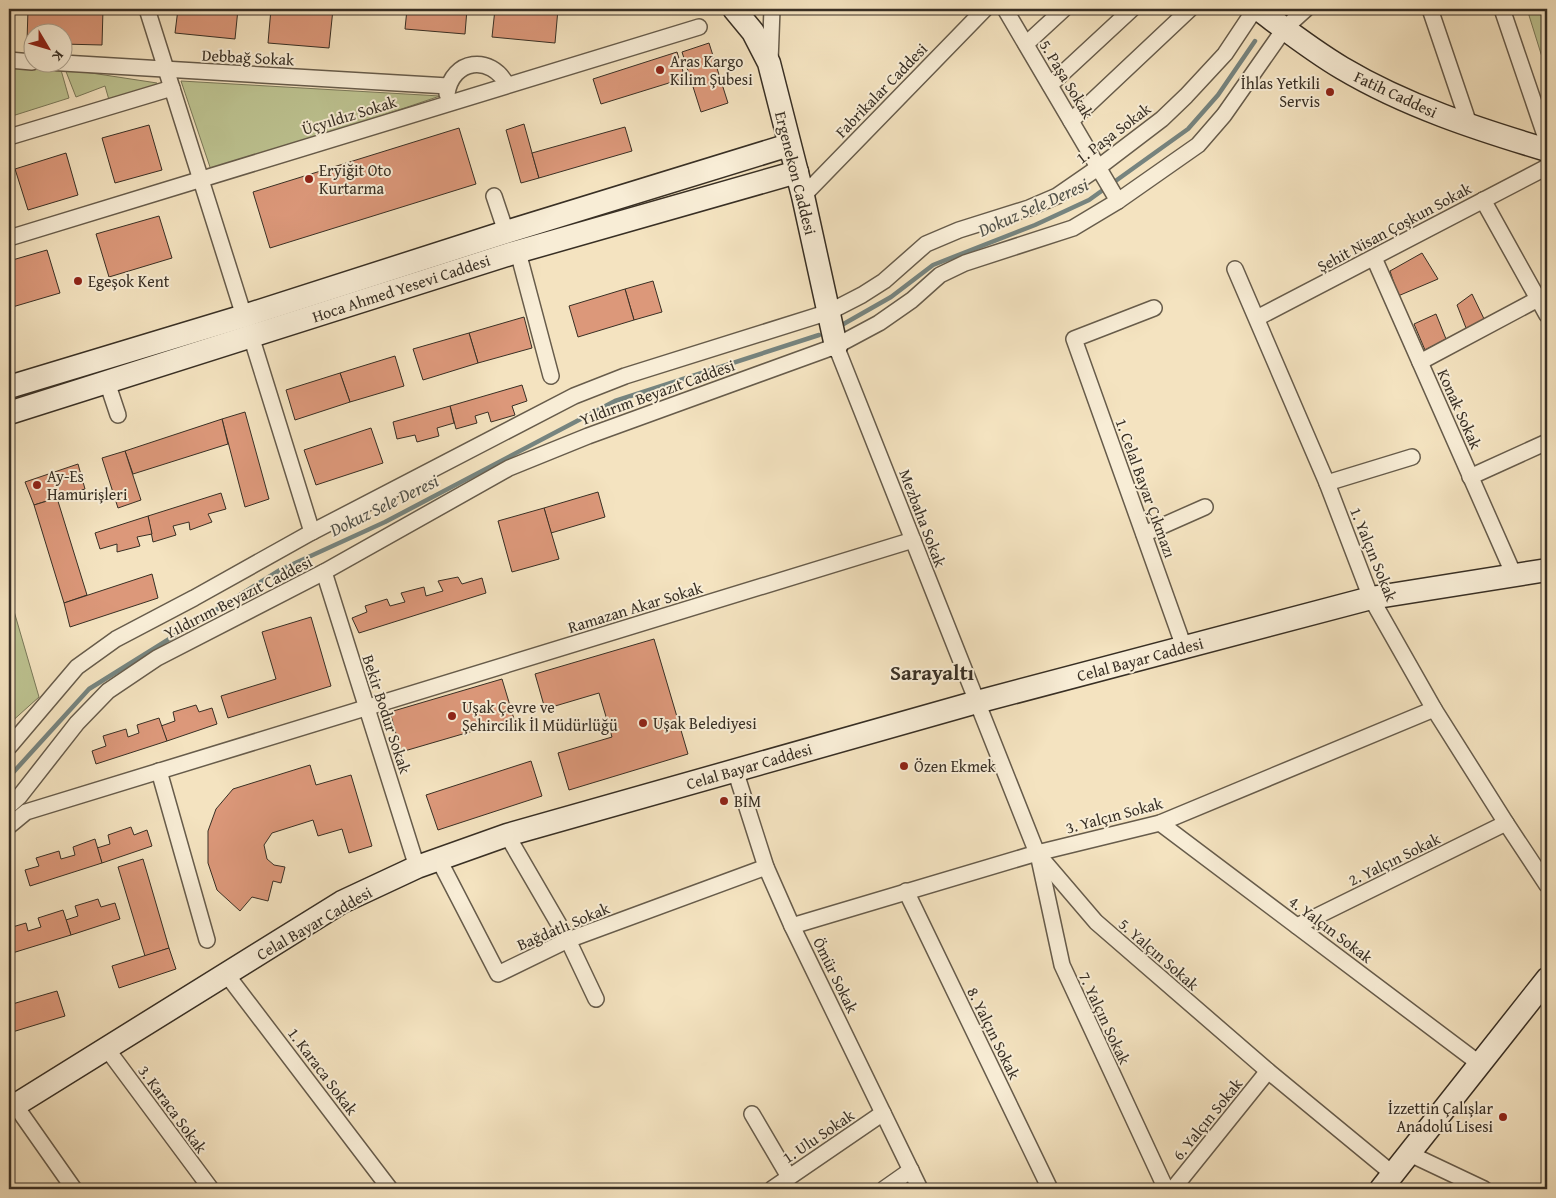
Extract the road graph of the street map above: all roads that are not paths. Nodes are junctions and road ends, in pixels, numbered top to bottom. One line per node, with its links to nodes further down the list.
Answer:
1 (147, 9): 20 (street)
2 (734, 9): 18 (street, Ergenekon Caddesi)
3 (772, 9): 18 (street)
4 (985, 9): 36 (street, Fabrikalar Caddesi)
5 (1005, 9): 15 (street, 5. Paşa Sokak)
6 (1064, 9): 15 (street)
7 (1132, 9): 21 (street)
8 (1190, 9): 26 (street)
9 (1256, 9): 14 (street, Fatih Caddesi); 33 (street, 1. Paşa Sokak)
10 (1306, 9): 14 (street, Yıldırım Beyazıt Caddesi)
11 (1430, 9): 27 (street)
12 (1502, 9): 29 (street)
13 (699, 27): 22 (street, Üçyıldız Sokak)
14 (1285, 28): 27 (street, Fatih Caddesi); 37 (street, Yıldırım Beyazıt Caddesi)
15 (1026, 44): 21 (street, 5. Paşa Sokak)
16 (9, 60): 17 (street)
17 (22, 61)
18 (770, 63): 30 (street, Ergenekon Caddesi)
19 (72, 64): 20 (street, Debbağ Sokak)
20 (166, 70): 23 (street, Debbağ Sokak); 24 (street)
21 (1050, 84): 26 (street, 5. Paşa Sokak)
22 (507, 85): 23 (street); 25 (street, Üçyıldız Sokak)
23 (448, 86): 25 (street)
24 (172, 88): 28 (street); 34 (street)
25 (447, 104): 34 (street, Üçyıldız Sokak)
26 (1072, 121): 33 (street, 5. Paşa Sokak)
27 (1470, 126): 29 (street, Fatih Caddesi)
28 (9, 137)
29 (1547, 141)
30 (789, 145): 32 (street, Ergenekon Caddesi); 39 (street, Hoca Ahmed Yesevi Caddesi)
31 (1547, 167): 38 (street, Şehit Nisan Çoşkun Sokak)
32 (796, 172): 36 (street, Ergenekon Caddesi); 41 (street, Hoca Ahmed Yesevi Caddesi)
33 (1102, 172): 37 (street, 5. Paşa Sokak); 46 (street, 1. Paşa Sokak)
34 (200, 179): 40 (street, Üçyıldız Sokak); 49 (street)
35 (494, 196): 39 (street)
36 (802, 196): 46 (street, Ergenekon Caddesi)
37 (1116, 198): 50 (street, Yıldırım Beyazıt Caddesi)
38 (1484, 200): 42 (street, Şehit Nisan Çoşkun Sokak); 44 (street)
39 (506, 232): 49 (street, Hoca Ahmed Yesevi Caddesi)
40 (9, 238)
41 (518, 252): 49 (street, Hoca Ahmed Yesevi Caddesi); 52 (street)
42 (1374, 258): 48 (street, Şehit Nisan Çoşkun Sokak); 51 (street, Konak Sokak)
43 (1235, 269): 48 (street, 1. Yalçın Sokak)
44 (1538, 299): 47 (street); 51 (street)
45 (1154, 308): 63 (street, 1. Celal Bayar Çıkmazı)
46 (829, 312): 50 (street, Ergenekon Caddesi); 62 (street, Yıldırım Beyazıt Caddesi)
47 (1547, 315)
48 (1257, 318): 60 (street, 1. Yalçın Sokak)
49 (247, 326): 53 (street, Hoca Ahmed Yesevi Caddesi); 54 (street, Hoca Ahmed Yesevi Caddesi); 62 (street)
50 (836, 346): 64 (street, Mezbaha Sokak); 66 (street, Yıldırım Beyazıt Caddesi)
51 (1420, 362): 59 (street, Konak Sokak)
52 (551, 376)
53 (107, 382): 55 (street, Hoca Ahmed Yesevi Caddesi); 56 (street)
54 (9, 387)
55 (9, 412)
56 (118, 415)
57 (1547, 442): 59 (street)
58 (1412, 457): 60 (street)
59 (1470, 477): 67 (street, Konak Sokak)
60 (1327, 483): 68 (street, 1. Yalçın Sokak)
61 (1204, 507): 63 (street)
62 (312, 532): 73 (street, Yıldırım Beyazıt Caddesi)
63 (1144, 534): 69 (street, 1. Celal Bayar Çıkmazı)
64 (913, 540): 70 (street, Mezbaha Sokak); 71 (street, Ramazan Akar Sokak)
65 (1547, 570): 67 (street, Celal Bayar Caddesi)
66 (324, 572): 71 (street, Bekir Bodur Sokak); 76 (street, Yıldırım Beyazıt Caddesi)
67 (1514, 575): 68 (street, Celal Bayar Caddesi)
68 (1371, 598): 69 (street, Celal Bayar Caddesi); 72 (street, 1. Yalçın Sokak)
69 (1184, 647): 70 (street, Celal Bayar Caddesi)
70 (977, 702): 74 (street, Celal Bayar Caddesi); 81 (street, 5. Yalçın Sokak)
71 (367, 708): 75 (street, Ramazan Akar Sokak); 82 (street, Bekir Bodur Sokak)
72 (1434, 709): 77 (street, 3. Yalçın Sokak); 78 (street, 1. Yalçın Sokak)
73 (9, 746)
74 (735, 770): 80 (street, Celal Bayar Caddesi); 83 (street, Ömür Sokak)
75 (159, 771): 79 (street, Ramazan Akar Sokak); 88 (street)
76 (9, 806)
77 (1160, 823): 81 (street, 3. Yalçın Sokak); 87 (street, 4. Yalçın Sokak)
78 (1506, 823): 84 (street, 1. Yalçın Sokak); 87 (street, 2. Yalçın Sokak)
79 (9, 826)
80 (507, 835): 82 (street, Celal Bayar Caddesi); 89 (street)
81 (1037, 853): 85 (street, 3. Yalçın Sokak); 95 (street, 5. Yalçın Sokak); 110 (street, 7. Yalçın Sokak)
82 (428, 862): 89 (street, Bağdatlı Sokak); 90 (street, Celal Bayar Caddesi)
83 (766, 867): 86 (street, Ömür Sokak); 89 (street, Bağdatlı Sokak)
84 (1547, 885)
85 (906, 891): 86 (street, 3. Yalçın Sokak); 109 (street, 8. Yalçın Sokak)
86 (792, 926): 97 (street, Ömür Sokak)
87 (1297, 926): 94 (street, 4. Yalçın Sokak)
88 (207, 940)
89 (568, 940): 92 (street)
90 (227, 974): 93 (street, Celal Bayar Caddesi); 105 (street, 1. Karaca Sokak)
91 (1547, 979): 94 (street)
92 (596, 999)
93 (107, 1049): 96 (street, Celal Bayar Caddesi); 104 (street, 3. Karaca Sokak)
94 (1480, 1064): 99 (street)
95 (1268, 1071): 102 (street, 5. Yalçın Sokak); 111 (street, 6. Yalçın Sokak)
96 (12, 1107): 103 (street)
97 (883, 1113): 100 (street, Ömür Sokak); 101 (street, 1. Ulu Sokak)
98 (752, 1114): 101 (street)
99 (1410, 1154): 102 (street); 112 (street)
100 (911, 1170): 107 (street); 108 (street, Ömür Sokak)
101 (788, 1177): 106 (street, 1. Ulu Sokak)
102 (1387, 1182)
103 (74, 1189)
104 (211, 1189)
105 (390, 1189)
106 (772, 1189)
107 (884, 1189)
108 (920, 1189)
109 (1050, 1189)
110 (1166, 1189)
111 (1173, 1189)
112 (1484, 1189)

